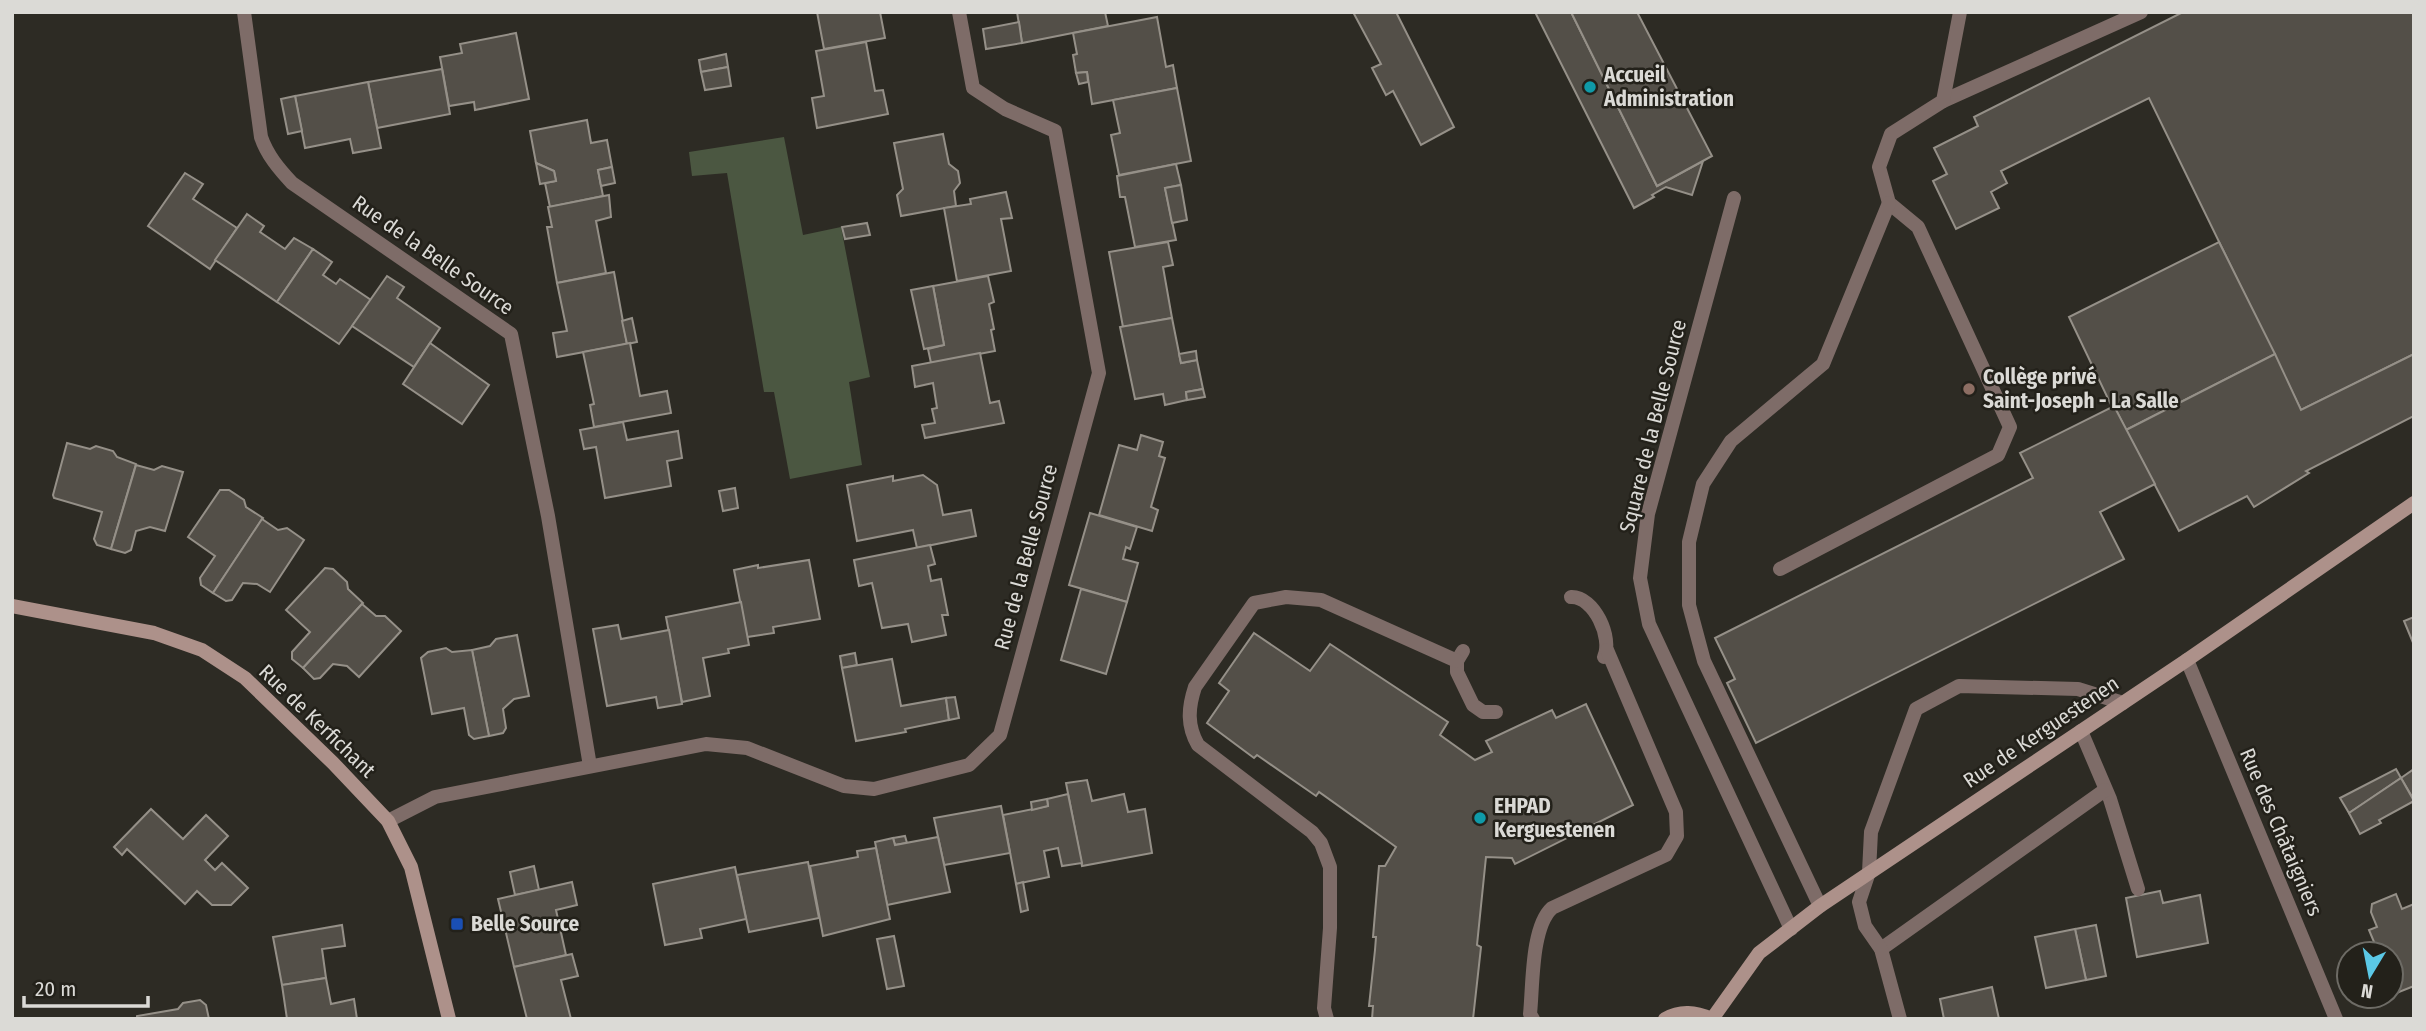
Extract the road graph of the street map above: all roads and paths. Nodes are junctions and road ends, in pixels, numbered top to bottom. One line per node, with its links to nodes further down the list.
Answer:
1 (244, 12): 16 (street, Rue de la Belle Source)
2 (959, 12): 16 (street, Rue de la Belle Source)
3 (1960, 12): 5 (street)
4 (2141, 12): 5 (street)
5 (1943, 101): 7 (street)
6 (1734, 198): 22 (street, Square de la Belle Source)
7 (1889, 203): 9 (street); 21 (street)
8 (2414, 503): 12 (main road, Rue de Kerguestenen)
9 (1780, 569)
10 (1571, 597): 24 (street)
11 (12, 606): 18 (main road, Rue de Kerfichant)
12 (2187, 660): 13 (main road, Rue de Kerguestenen); 30 (street, Rue des Châtaigniers)
13 (2123, 703): 15 (main road, Rue de Kerguestenen); 19 (street)
14 (1496, 712): 26 (street)
15 (2081, 731): 17 (street); 19 (main road, Rue de Kerguestenen)
16 (590, 766): 18 (street, Rue de la Belle Source)
17 (2105, 790): 20 (street); 23 (street)
18 (388, 821): 25 (main road, Rue de Kerfichant)
19 (1869, 872): 21 (main road, Rue de Kerguestenen); 23 (street)
20 (2138, 889)
21 (1820, 906): 22 (main road, Rue de Kerguestenen)
22 (1791, 929): 28 (main road, Rue de Kerguestenen)
23 (1881, 949): 29 (street)
24 (1529, 1017)
25 (449, 1019)
26 (1327, 1019)
27 (1665, 1019): 28 (main road)
28 (1712, 1019)
29 (1900, 1019)
30 (2336, 1019)

